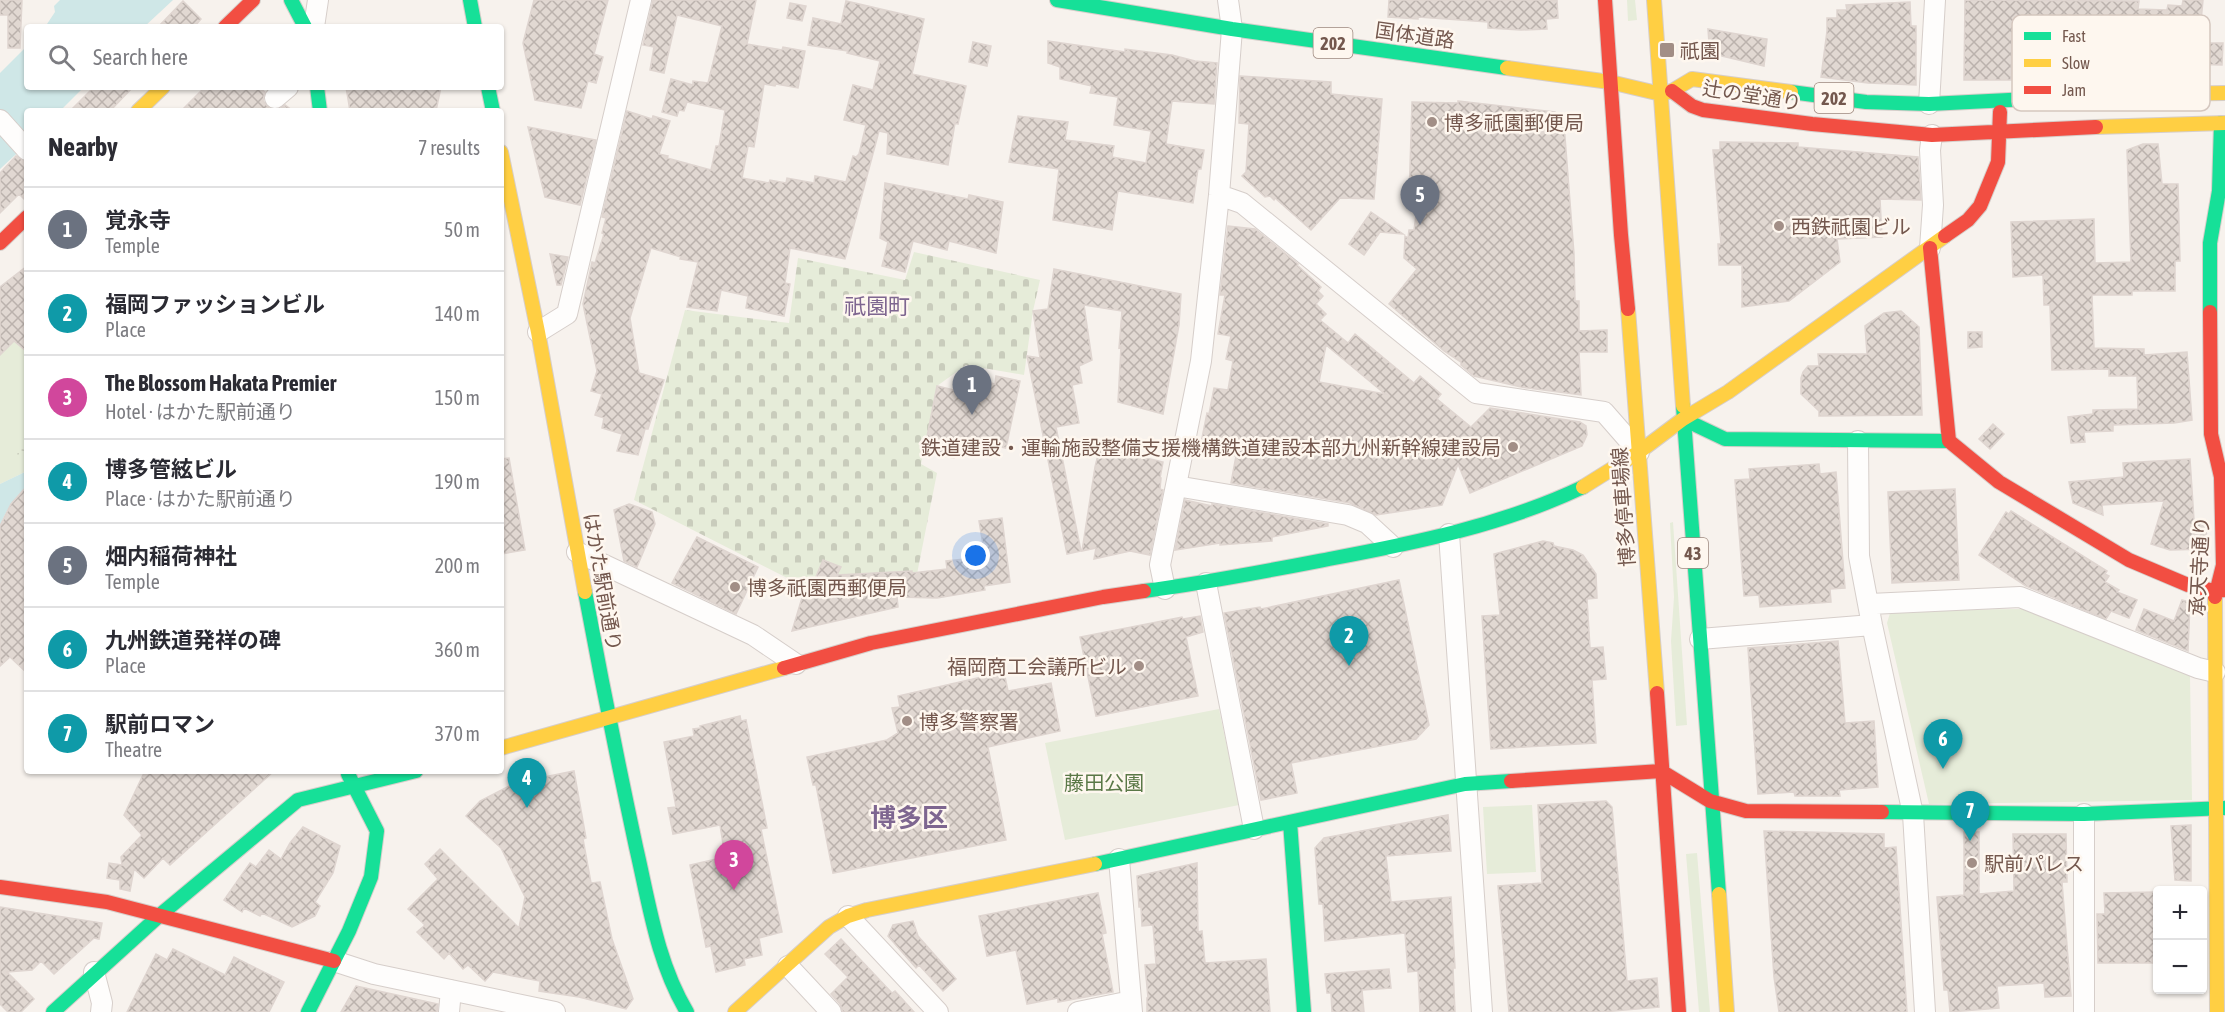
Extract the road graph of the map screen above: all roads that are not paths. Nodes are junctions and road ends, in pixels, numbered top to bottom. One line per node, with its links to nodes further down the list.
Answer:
1 (253, 0): 11 (main road)
2 (291, 0): 12 (main road)
3 (318, 0): 13 (street)
4 (470, 0): 14 (main road)
5 (641, 0): 39 (street)
6 (1057, 0): 15 (main road, 国体道路 / 202)
7 (1228, 0): 15 (street)
8 (1605, 0): 16 (main road, 博多停車場線)
9 (1654, 0): 20 (main road, 43)
10 (1935, 0): 25 (street)
11 (228, 24)
12 (303, 24)
13 (314, 24)
14 (474, 24)
15 (1232, 29): 16 (main road, 国体道路 / 202); 35 (street)
16 (1610, 82): 20 (main road, 国体道路 / 202); 43 (main road, 博多停車場線)
17 (160, 90): 26 (main road)
18 (317, 90): 27 (main road)
19 (488, 90): 28 (main road)
20 (1667, 93): 25 (main road, 辻の堂通り / 202); 32 (main road, 辻の堂通り / 202); 40 (main road, 43)
21 (2210, 93): 22 (main road, 辻の堂通り / 202)
22 (2225, 93)
23 (2012, 99): 24 (main road, 辻の堂通り / 202)
24 (2001, 100): 25 (main road, 辻の堂通り / 202); 31 (main road)
25 (1929, 104)
26 (141, 108)
27 (320, 108)
28 (492, 108)
29 (0, 120): 33 (street)
30 (2223, 123): 31 (main road, 辻の堂通り / 202); 50 (main road, 承天寺通り)
31 (1999, 131): 32 (main road, 辻の堂通り / 202); 38 (main road)
32 (1932, 135): 38 (street)
33 (24, 146)
34 (504, 167): 39 (main road, はかた駅前通り)
35 (1219, 195): 43 (street); 44 (street)
36 (24, 220): 37 (main road)
37 (0, 243)
38 (1930, 248): 40 (main road); 42 (main road)
39 (538, 332): 47 (main road, はかた駅前通り)
40 (1683, 419): 41 (main road); 43 (main road); 53 (main road, 43)
41 (1857, 441): 42 (main road); 51 (street)
42 (1949, 441): 50 (main road)
43 (1639, 452): 45 (main road); 58 (main road, 博多停車場線)
44 (1176, 486): 46 (street); 49 (street)
45 (1449, 534): 46 (main road); 62 (street)
46 (1393, 546): 48 (main road)
47 (577, 552): 54 (street); 56 (main road, はかた駅前通り)
48 (1206, 583): 49 (main road); 69 (street)
49 (1164, 589): 54 (main road)
50 (2220, 590): 55 (main road, 承天寺通り)
51 (1870, 604): 52 (street); 55 (street)
52 (1872, 625): 53 (street); 66 (street)
53 (1700, 639): 64 (main road, 43)
54 (796, 664): 56 (main road)
55 (2215, 672): 65 (main road, 承天寺通り)
56 (608, 719): 57 (main road); 86 (main road, はかた駅前通り)
57 (504, 747)
58 (1661, 771): 62 (main road); 64 (main road); 93 (main road, 博多停車場線)
59 (348, 774): 63 (main road)
60 (354, 774): 63 (main road)
61 (405, 774): 63 (main road)
62 (1465, 784): 68 (main road); 92 (street)
63 (356, 787): 73 (main road); 75 (main road)
64 (1710, 801): 66 (main road); 94 (main road, 43)
65 (2221, 808): 67 (main road); 72 (main road, 承天寺通り)
66 (1913, 814): 67 (main road); 95 (street)
67 (2084, 814): 96 (street)
68 (1290, 822): 69 (main road); 91 (main road)
69 (1254, 829): 70 (main road)
70 (1119, 859): 74 (main road); 80 (street)
71 (0, 887): 73 (main road)
72 (2221, 914): 78 (main road, 承天寺通り)
73 (160, 915): 75 (main road); 77 (main road)
74 (848, 916): 76 (main road); 89 (street)
75 (334, 962): 79 (street); 83 (main road)
76 (788, 966): 87 (main road); 88 (street)
77 (94, 972): 81 (main road); 82 (street)
78 (2221, 988): 97 (main road, 承天寺通り)
79 (451, 990): 84 (street); 85 (street)
80 (1132, 1007): 90 (street)
81 (53, 1012)
82 (101, 1012)
83 (308, 1012)
84 (448, 1012)
85 (555, 1012)
86 (687, 1012)
87 (735, 1012)
88 (831, 1012)
89 (938, 1012)
90 (1078, 1012)
91 (1304, 1012)
92 (1482, 1012)
93 (1679, 1012)
94 (1727, 1012)
95 (1925, 1012)
96 (2084, 1012)
97 (2217, 1012)

